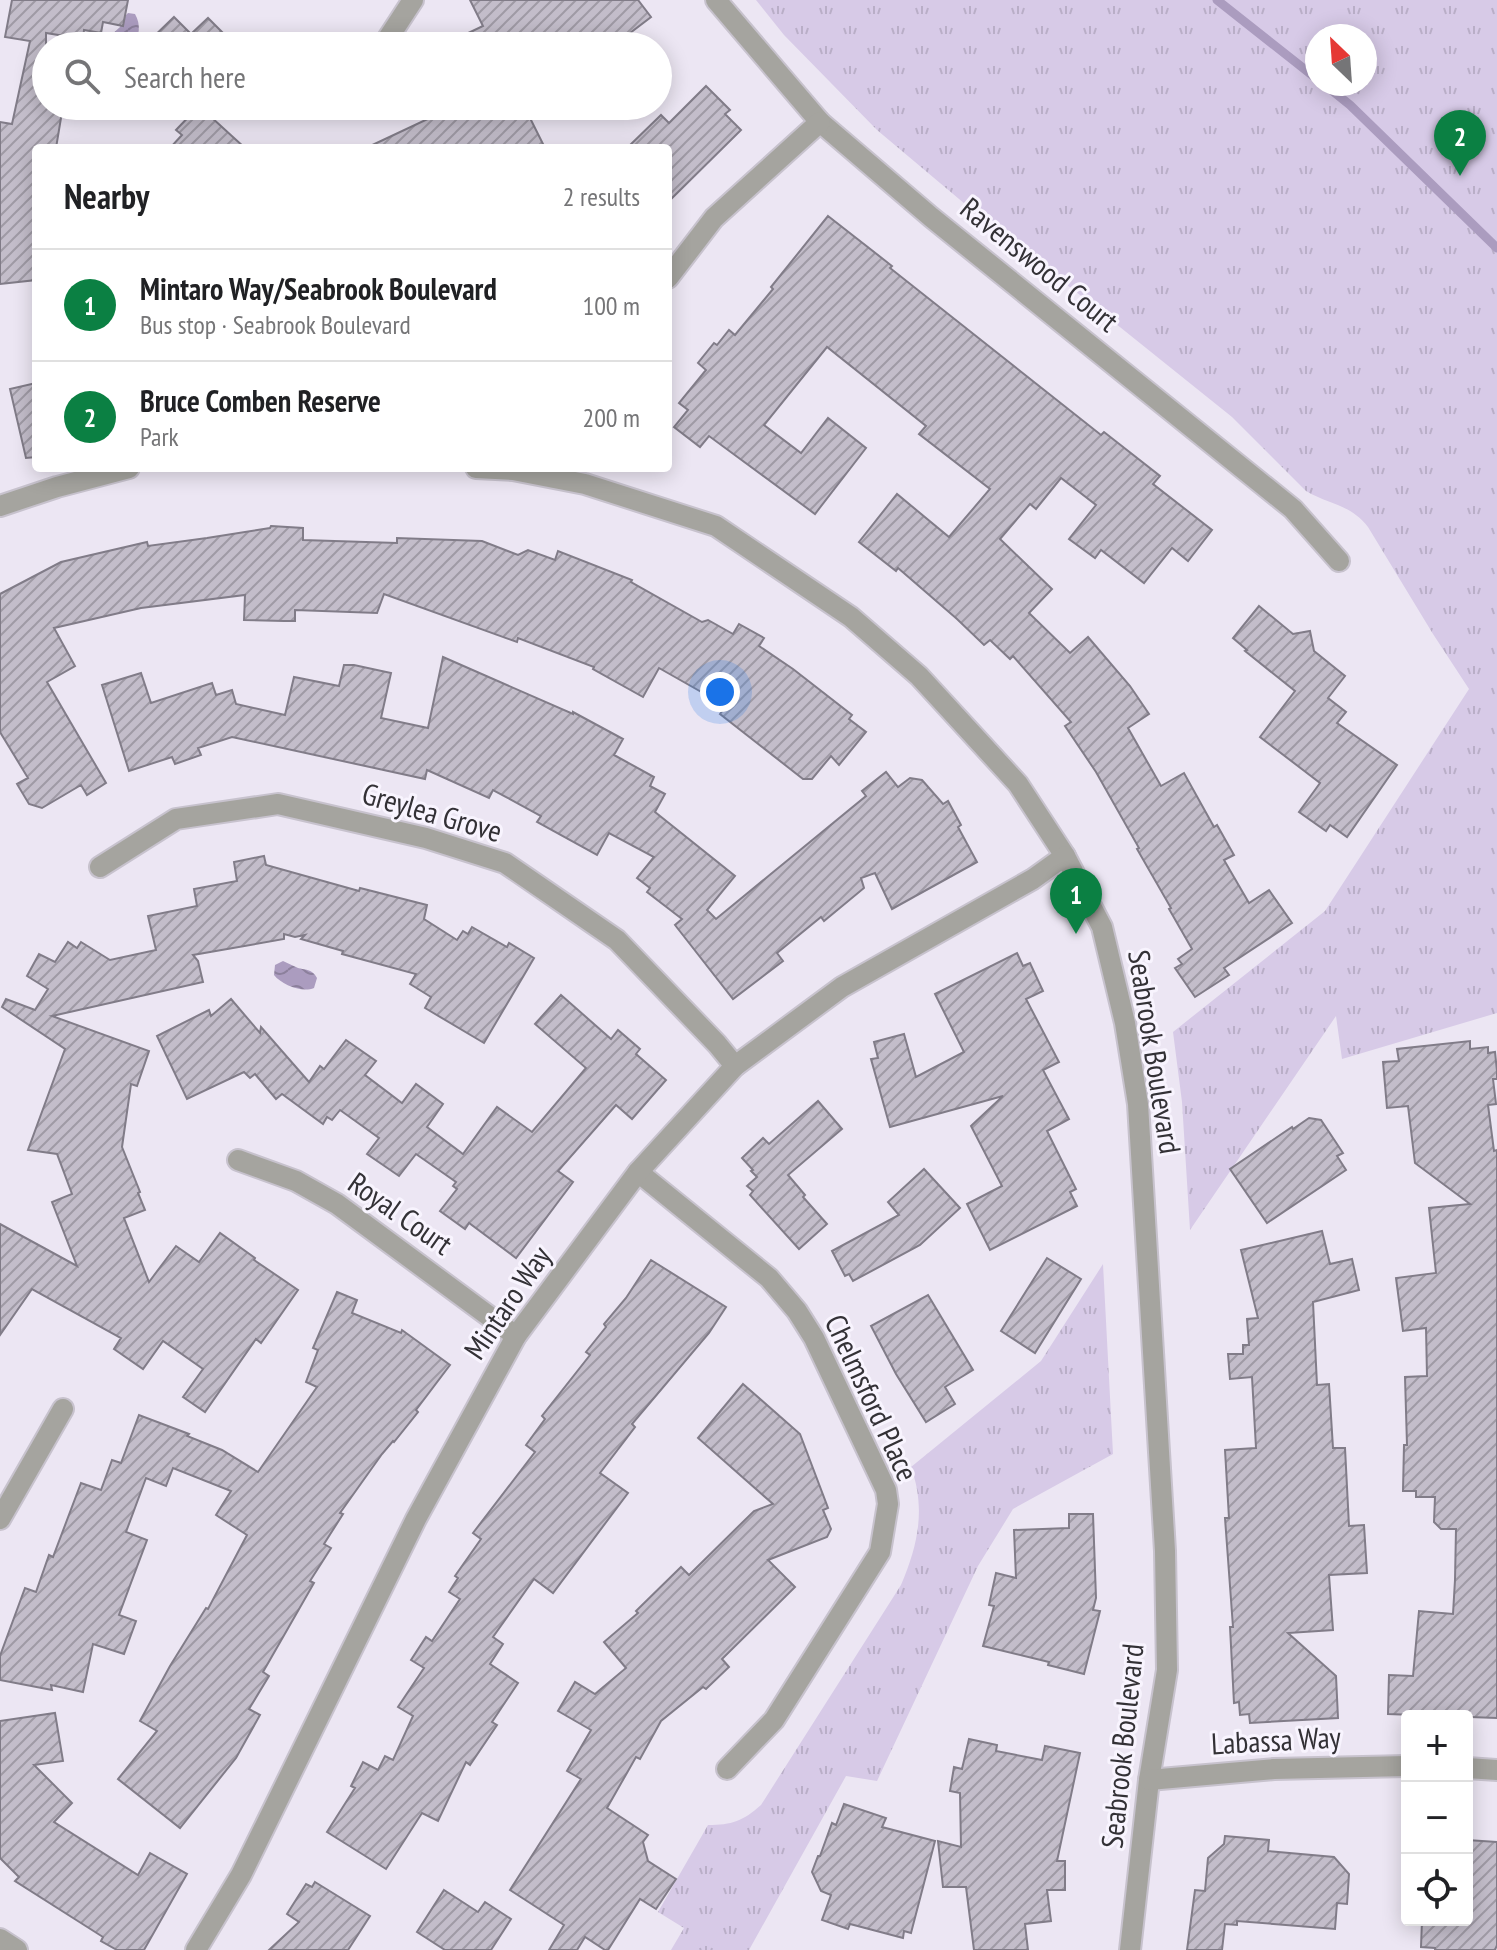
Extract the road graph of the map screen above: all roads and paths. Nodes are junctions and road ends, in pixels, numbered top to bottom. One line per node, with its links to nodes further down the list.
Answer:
1 (413, 0): 3 (street)
2 (716, 0): 4 (street, Ravenswood Court)
3 (392, 32)
4 (820, 122): 5 (street); 10 (street, Ravenswood Court)
5 (672, 273)
6 (114, 472): 9 (street)
7 (538, 472): 8 (street, Seabrook Boulevard)
8 (587, 476): 11 (street, Seabrook Boulevard)
9 (0, 506)
10 (1339, 561)
11 (1065, 856): 13 (street, Mintaro Way); 23 (street, Seabrook Boulevard)
12 (100, 867): 13 (street, Greylea Grove)
13 (735, 1066): 15 (street, Mintaro Way)
14 (238, 1160): 16 (street, Royal Court)
15 (638, 1172): 16 (street, Mintaro Way); 21 (street, Chelmsford Place)
16 (516, 1336): 26 (street, Mintaro Way)
17 (63, 1409): 18 (street)
18 (0, 1519)
19 (1401, 1766): 23 (street, Labassa Way)
20 (1473, 1768): 22 (street)
21 (727, 1769)
22 (1497, 1770)
23 (1149, 1780): 27 (street, Seabrook Boulevard)
24 (0, 1939): 25 (street)
25 (17, 1950)
26 (196, 1950)
27 (1130, 1950)

